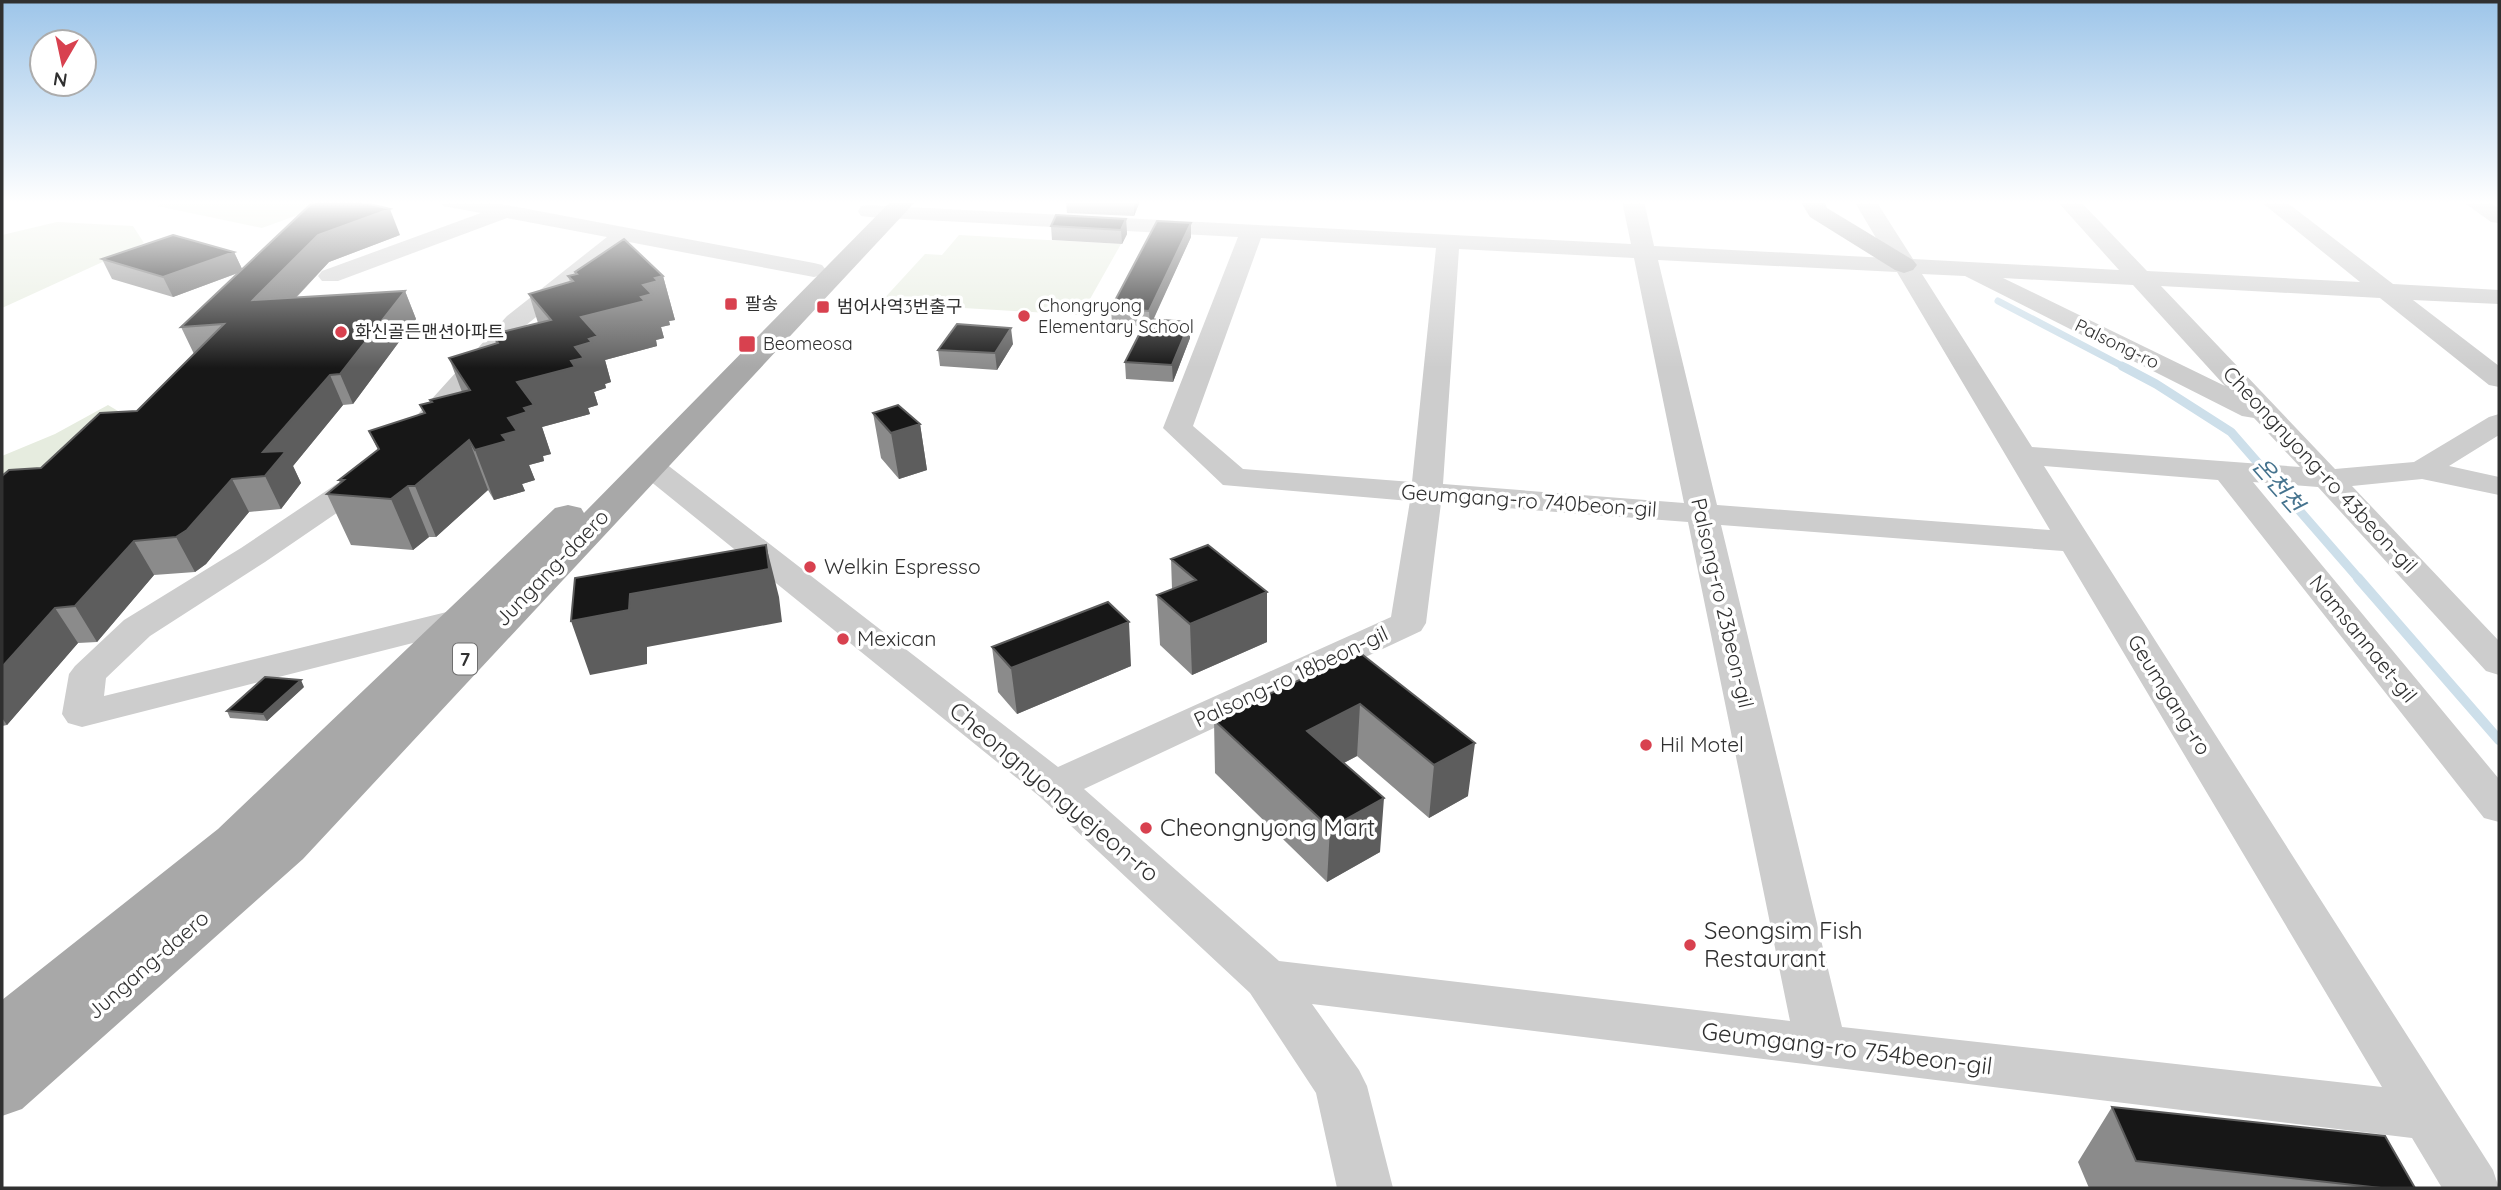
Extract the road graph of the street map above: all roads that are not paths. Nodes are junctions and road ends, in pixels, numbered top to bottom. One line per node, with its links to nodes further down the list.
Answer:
1 (382, 257): 17 (street)
2 (597, 257): 33 (street)
3 (743, 257): 16 (street)
4 (829, 257): 16 (main road, Jungang-daero / 7)
5 (841, 257): 25 (main road, Jungang-daero / 7)
6 (1242, 257): 30 (street, Geumgang-ro 740beon-gil)
7 (1447, 257): 30 (street, Palsong-ro 18beon-gil)
8 (1645, 257): 31 (street, Palsong-ro 23beon-gil)
9 (1755, 257): 14 (street, Palsong-ro)
10 (1892, 257): 14 (main road)
11 (1899, 257): 14 (street, Geumgang-ro)
12 (2120, 257): 18 (street, Cheongnyong-ro 43beon-gil)
13 (2342, 257): 19 (street)
14 (1904, 264): 15 (street, Palsong-ro); 24 (street, Geumgang-ro)
15 (1964, 268): 18 (street, Palsong-ro); 22 (street, Palsong-ro)
16 (814, 270): 33 (main road, Jungang-daero / 7)
17 (330, 276)
18 (2140, 278): 19 (street, Palsong-ro); 22 (street, Cheongnyong-ro 43beon-gil)
19 (2386, 291): 20 (street, Palsong-ro); 21 (street)
20 (2499, 297)
21 (2499, 379)
22 (2271, 420): 28 (street, Cheongnyong-ro 43beon-gil)
23 (2499, 423): 26 (street)
24 (2021, 455): 27 (street); 32 (street, Geumgang-ro)
25 (650, 466): 35 (street, Cheongnyongyejeon-ro); 40 (main road, Jungang-daero / 7)
26 (2423, 470): 28 (street); 29 (street)
27 (2234, 472): 28 (street); 36 (street, Namsannaet-gil)
28 (2315, 478): 34 (street, Cheongnyong-ro 43beon-gil)
29 (2499, 486)
30 (1427, 493): 31 (street, Geumgang-ro 740beon-gil); 35 (street, Palsong-ro 18beon-gil)
31 (1703, 514): 32 (street, Geumgang-ro 740beon-gil); 39 (street, Palsong-ro 23beon-gil)
32 (2075, 542): 41 (street, Geumgang-ro)
33 (463, 618): 38 (main road, Jungang-daero / 7)
34 (2499, 663)
35 (1054, 786): 37 (street, Cheongnyongyejeon-ro)
36 (2499, 807)
37 (1267, 979): 39 (street, Geumgang-ro 754beon-gil); 42 (street, Cheongnyongyejeon-ro)
38 (2, 1032)
39 (1821, 1046): 41 (street, Geumgang-ro 754beon-gil)
40 (2, 1091)
41 (2428, 1115): 43 (street, Geumgang-ro)
42 (1365, 1188)
43 (2473, 1188)

